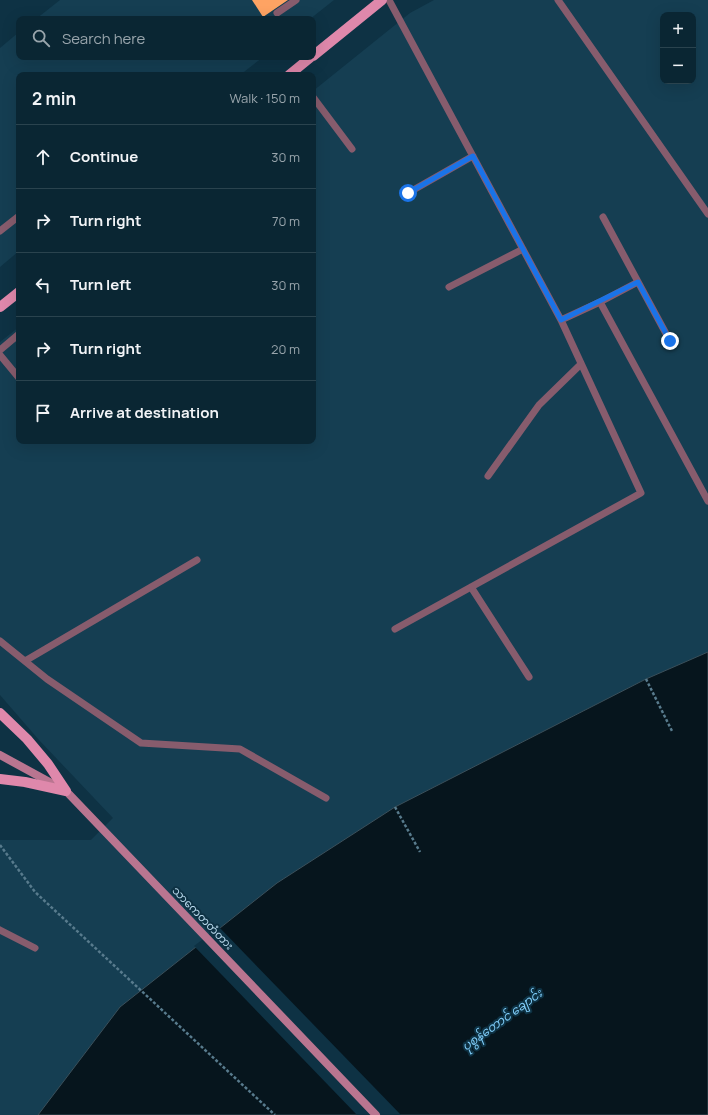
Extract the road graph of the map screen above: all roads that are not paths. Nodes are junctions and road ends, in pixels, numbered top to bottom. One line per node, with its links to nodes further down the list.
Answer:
1 (296, 0): 5 (lane)
2 (382, 0): 6 (main road)
3 (389, 0): 11 (lane)
4 (558, 0): 13 (lane)
5 (277, 13)
6 (316, 53)
7 (308, 60): 8 (main road)
8 (295, 72)
9 (316, 101): 10 (lane)
10 (352, 149)
11 (473, 156): 12 (lane); 17 (lane)
12 (408, 193)
13 (708, 214)
14 (603, 217): 18 (lane)
15 (16, 218): 16 (lane)
16 (0, 231)
17 (523, 249): 19 (lane); 23 (lane)
18 (638, 282): 21 (lane); 25 (lane)
19 (450, 287)
20 (16, 294): 22 (main road)
21 (600, 302): 23 (lane); 31 (lane)
22 (0, 307)
23 (561, 320): 28 (lane)
24 (16, 337): 26 (lane)
25 (670, 341)
26 (0, 350)
27 (0, 355): 29 (lane)
28 (581, 364): 30 (lane); 33 (lane)
29 (16, 374)
30 (488, 476)
31 (708, 500)
32 (197, 560): 36 (lane)
33 (471, 587): 34 (lane); 37 (lane)
34 (395, 628)
35 (0, 641): 36 (lane)
36 (24, 661): 42 (lane)
37 (529, 677)
38 (0, 713): 41 (main road)
39 (0, 755): 41 (main road, သာကေတတံတား)
40 (0, 779): 41 (main road)
41 (66, 791): 45 (main road, သာကေတတံတား)
42 (326, 798)
43 (0, 930): 44 (lane)
44 (35, 948)
45 (376, 1115)

